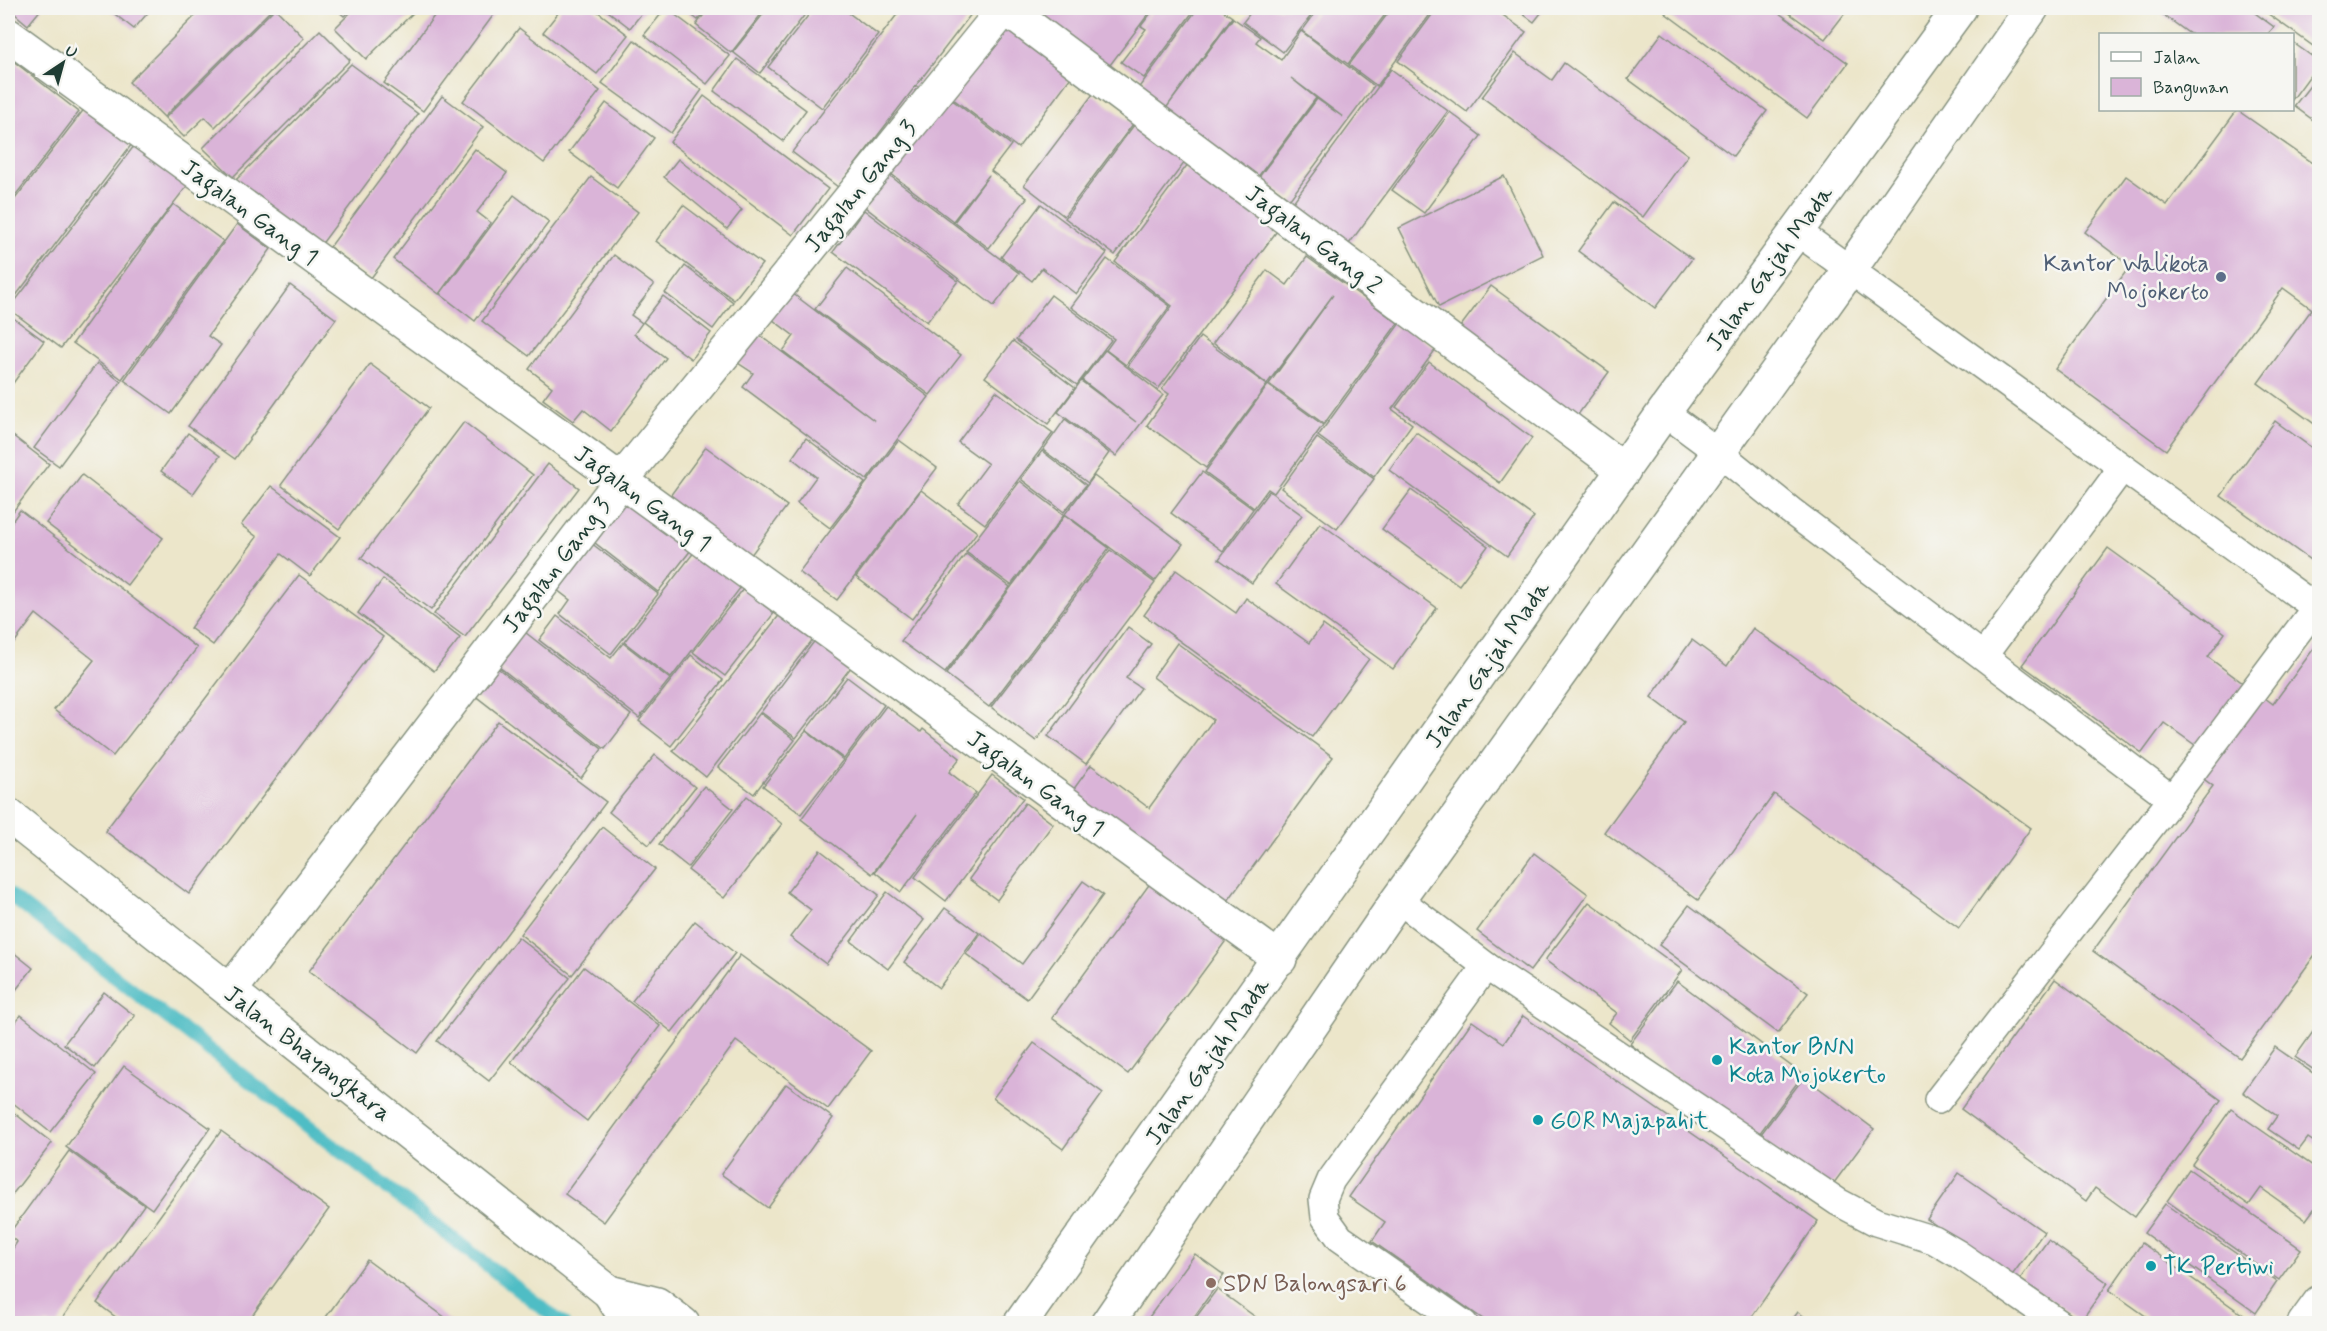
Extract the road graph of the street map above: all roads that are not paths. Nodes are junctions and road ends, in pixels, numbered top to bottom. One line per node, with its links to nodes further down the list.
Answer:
1 (1005, 8): 10 (main road, Jagalan Gang 2); 11 (main road, Jagalan Gang 3)
2 (1959, 8): 5 (main road, Jalan Gajah Mada)
3 (2032, 8): 6 (main road)
4 (8, 35): 11 (main road, Jagalan Gang 1)
5 (1795, 230): 6 (lane); 7 (main road, Jalan Gajah Mada)
6 (1849, 270): 8 (main road); 9 (lane)
7 (1664, 412): 8 (lane); 10 (main road, Jalan Gajah Mada)
8 (1719, 452): 13 (lane); 16 (main road)
9 (2122, 468): 12 (lane); 13 (lane)
10 (1623, 470): 17 (main road, Jalan Gajah Mada)
11 (620, 482): 17 (main road, Jagalan Gang 1); 19 (main road, Jagalan Gang 3)
12 (2317, 605): 14 (lane)
13 (1984, 655): 14 (lane)
14 (2172, 799): 20 (lane)
15 (8, 815): 19 (main road, Jalan Bhayangkara)
16 (1398, 899): 18 (lane); 26 (main road)
17 (1280, 959): 25 (main road, Jalan Gajah Mada)
18 (1486, 966): 27 (lane); 28 (lane)
19 (230, 991): 21 (main road, Jalan Bhayangkara)
20 (1938, 1100)
21 (609, 1292): 23 (main road, Jalan Bhayangkara); 24 (main road, Jalan Bhayangkara)
22 (2319, 1302): 29 (main road)
23 (630, 1323)
24 (683, 1323)
25 (1020, 1323)
26 (1107, 1323)
27 (1464, 1323)
28 (2060, 1323)
29 (2304, 1323)

